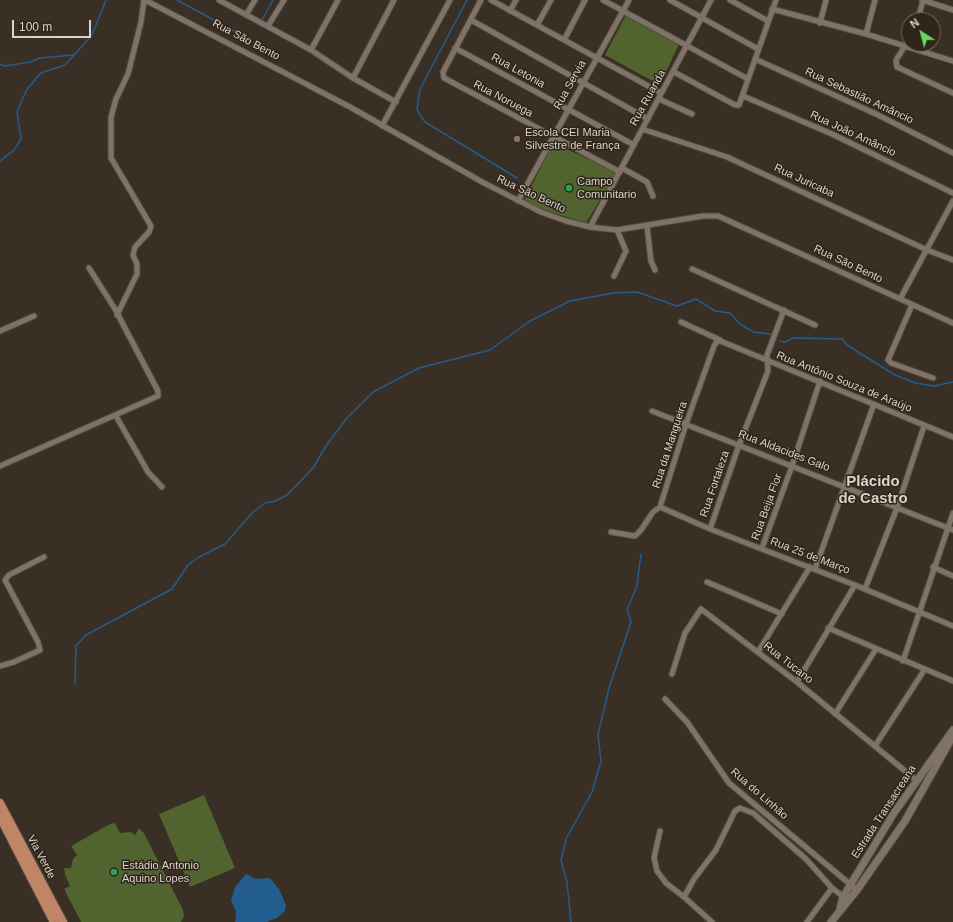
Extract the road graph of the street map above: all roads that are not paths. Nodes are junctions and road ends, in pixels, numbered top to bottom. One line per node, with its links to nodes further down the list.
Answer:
1 (145, 0): 23 (street, Rua São Bento); 82 (street)
2 (158, 0): 23 (street)
3 (219, 0): 29 (street)
4 (255, 0): 29 (street)
5 (284, 0): 35 (street)
6 (338, 0): 42 (street)
7 (394, 0): 49 (street)
8 (450, 0): 56 (street)
9 (481, 0): 31 (street)
10 (491, 0): 25 (street)
11 (516, 0): 25 (street)
12 (551, 0): 34 (street)
13 (585, 0): 37 (street)
14 (603, 0): 27 (street)
15 (630, 0): 27 (street, Rua Servia)
16 (670, 0): 30 (street)
17 (711, 0): 30 (street, Rua Ruanda)
18 (730, 0): 32 (street)
19 (776, 0): 24 (street)
20 (826, 0): 33 (street)
21 (875, 0): 36 (street)
22 (922, 0): 26 (street); 28 (street)
23 (160, 7): 60 (street, Rua São Bento)
24 (772, 9): 32 (street); 33 (street)
25 (510, 10): 34 (street)
26 (953, 10)
27 (623, 11): 39 (street); 45 (street, Rua Servia)
28 (920, 12)
29 (246, 15): 35 (street)
30 (702, 18): 39 (street, Rua Ruanda); 41 (street)
31 (471, 20): 40 (street); 51 (street)
32 (768, 21): 41 (street)
33 (820, 23): 36 (street)
34 (537, 25): 37 (street)
35 (268, 26): 42 (street)
36 (866, 34): 38 (street)
37 (564, 40): 45 (street)
38 (901, 45)
39 (687, 46): 48 (street, Rua Ruanda); 50 (street)
40 (455, 48): 57 (street, Rua Letonia); 62 (street, Rua Noruega)
41 (758, 49): 46 (street)
42 (311, 50): 49 (street)
43 (901, 52): 52 (street)
44 (928, 52): 47 (street)
45 (597, 58): 51 (street, Rua Servia); 53 (street)
46 (755, 59): 50 (street); 64 (street, Rua Sebastião Amâncio)
47 (953, 61)
48 (674, 72): 53 (street, Rua Ruanda); 54 (street)
49 (353, 78): 56 (street)
50 (748, 79): 54 (street)
51 (583, 82): 57 (street, Rua Servia); 59 (street)
52 (953, 92)
53 (661, 93): 55 (street, Rua Ruanda)
54 (743, 96): 66 (street, Rua João Amâncio)
55 (659, 99): 58 (street); 59 (street, Rua Ruanda)
56 (396, 102): 60 (street)
57 (568, 110): 62 (street, Rua Servia); 63 (street, Rua Letonia)
58 (692, 114)
59 (648, 119): 61 (street, Rua Ruanda)
60 (382, 126): 68 (street, Rua São Bento)
61 (642, 129): 63 (street, Rua Ruanda); 73 (street, Rua Juricaba)
62 (553, 138): 65 (street, Rua Noruega); 68 (street, Rua Servia)
63 (634, 145): 65 (street, Rua Ruanda)
64 (953, 153)
65 (621, 170): 67 (street, Rua Noruega); 71 (street, Rua Ruanda)
66 (953, 193)
67 (652, 196)
68 (518, 201): 71 (street, Rua São Bento)
69 (953, 201): 73 (street)
70 (647, 226): 72 (street, Rua São Bento); 77 (street); 79 (street, Rua São Bento)
71 (590, 227): 72 (street, Rua São Bento)
72 (617, 230): 78 (street)
73 (927, 250): 74 (street, Rua Juricaba); 79 (street)
74 (953, 260)
75 (89, 268): 82 (street)
76 (692, 269): 81 (street)
77 (655, 270)
78 (614, 276)
79 (900, 299): 80 (street, Rua São Bento)
80 (912, 305): 85 (street, Rua São Bento); 90 (street)
81 (784, 310): 86 (street); 89 (street, Rua Fortaleza)
82 (118, 315): 94 (street)
83 (34, 316): 87 (street)
84 (681, 322): 88 (street)
85 (953, 323)
86 (815, 325)
87 (0, 331)
88 (721, 340): 89 (street, Rua Antônio Souza de Araújo); 95 (street, Rua da Mangueira)
89 (768, 361): 91 (street, Rua Antônio Souza de Araújo); 98 (street, Rua Fortaleza)
90 (933, 378)
91 (820, 381): 92 (street, Rua Antônio Souza de Araújo); 100 (street, Rua Beija Flor)
92 (874, 404): 96 (street, Rua Antônio Souza de Araújo); 101 (street)
93 (652, 411): 95 (street, Rua Aldacides Galo)
94 (116, 416): 99 (street); 102 (street)
95 (686, 424): 98 (street, Rua Aldacides Galo); 103 (street, Rua da Mangueira)
96 (924, 426): 97 (street, Rua Antônio Souza de Araújo); 104 (street)
97 (953, 437)
98 (739, 445): 100 (street, Rua Aldacides Galo); 107 (street, Rua Fortaleza)
99 (0, 466)
100 (792, 466): 101 (street, Rua Aldacides Galo); 110 (street, Rua Beija Flor)
101 (844, 485): 104 (street, Rua Aldacides Galo); 113 (street)
102 (162, 487)
103 (660, 507): 107 (street, Rua 25 de Março); 109 (street, Rua da Mangueira)
104 (897, 508): 106 (street, Rua Aldacides Galo); 117 (street)
105 (953, 513): 106 (street)
106 (947, 527): 108 (street, Rua Aldacides Galo); 112 (street)
107 (710, 528): 110 (street, Rua 25 de Março)
108 (953, 530)
109 (611, 532)
110 (762, 548): 113 (street, Rua 25 de Março)
111 (44, 557): 125 (street)
112 (933, 567): 114 (street); 118 (street)
113 (812, 568): 116 (street, Rua 25 de Março); 119 (street)
114 (953, 576)
115 (707, 582): 119 (street)
116 (855, 585): 117 (street, Rua 25 de Março); 121 (street)
117 (865, 589): 118 (street, Rua 25 de Março)
118 (919, 612): 120 (street, Rua 25 de Março); 124 (street)
119 (782, 614): 123 (street)
120 (953, 626)
121 (828, 628): 122 (street); 129 (street)
122 (876, 649): 124 (street); 131 (street)
123 (758, 652): 127 (street, Rua Tucano); 129 (street, Rua Tucano)
124 (903, 661): 126 (street)
125 (0, 666)
126 (925, 669): 128 (street); 134 (street)
127 (672, 674)
128 (953, 681)
129 (797, 682): 131 (street, Rua Tucano)
130 (665, 699): 143 (street, Rua do Linhão)
131 (835, 714): 134 (street, Rua Tucano)
132 (953, 730): 135 (street, Estrada Transacreana)
133 (953, 736): 138 (street, Estrada Transacreana)
134 (875, 746): 135 (street, Rua Tucano)
135 (916, 780): 137 (street, Estrada Transacreana)
136 (0, 803): 148 (main road, Via Verde)
137 (899, 806): 138 (street); 139 (street, Estrada Transacreana)
138 (910, 812): 141 (street, Estrada Transacreana)
139 (894, 813): 141 (street); 143 (street, Estrada Transacreana)
140 (0, 817): 148 (main road, Via Verde)
141 (905, 821): 145 (street, Estrada Transacreana)
142 (660, 832): 146 (street)
143 (851, 885): 145 (street, Rua do Linhão); 147 (street, Estrada Transacreana)
144 (832, 888): 146 (street); 147 (street); 150 (street)
145 (857, 890): 147 (street, Estrada Transacreana)
146 (684, 897): 149 (street)
147 (846, 899): 151 (street, Estrada Transacreana)
148 (58, 921)
149 (712, 922)
150 (807, 922)
151 (831, 922)

